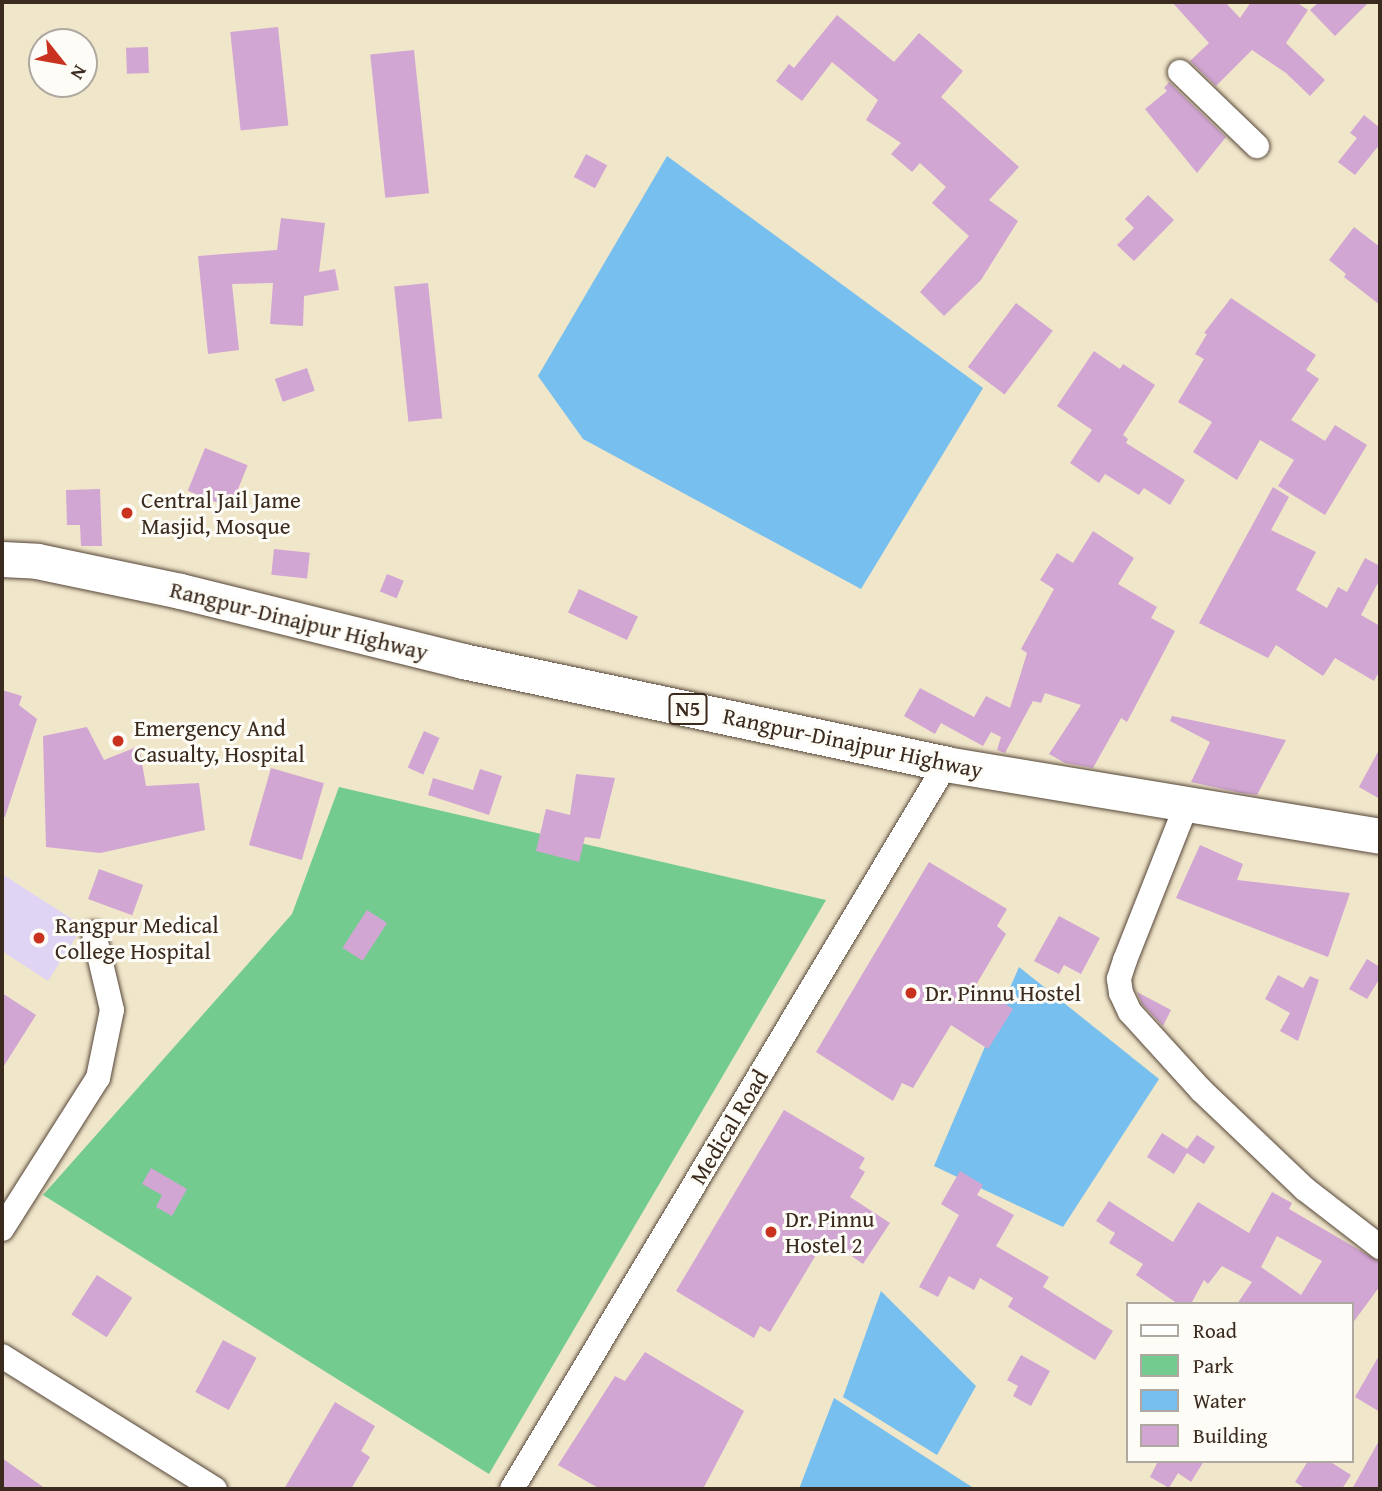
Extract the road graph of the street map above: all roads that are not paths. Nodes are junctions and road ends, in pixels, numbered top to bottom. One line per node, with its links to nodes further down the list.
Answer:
1 (1180, 72): 2 (street)
2 (1257, 146)
3 (2, 559): 4 (highway, Rangpur-Dinajpur Highway / N5)
4 (946, 764): 5 (highway, Rangpur-Dinajpur Highway / N5); 12 (street, Medical Road)
5 (1186, 806): 6 (highway, Rangpur-Dinajpur Highway / N5); 9 (street)
6 (1380, 836)
7 (94, 933): 8 (street)
8 (2, 1229)
9 (1380, 1247)
10 (2, 1356): 11 (street)
11 (215, 1489)
12 (512, 1489)

